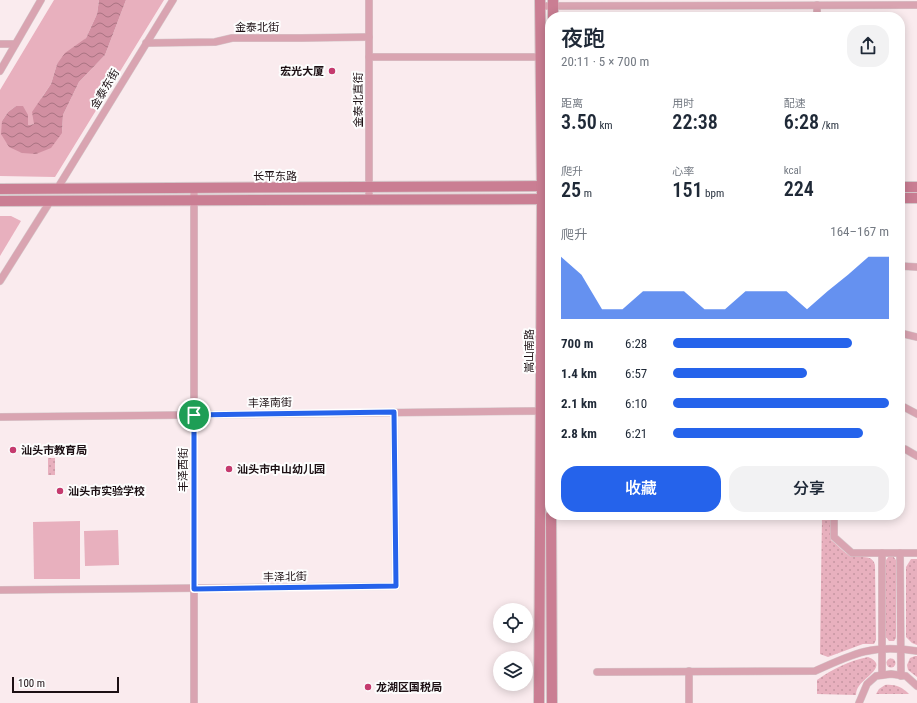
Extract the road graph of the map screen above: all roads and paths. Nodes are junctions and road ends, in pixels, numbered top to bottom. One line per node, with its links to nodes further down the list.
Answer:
1 (41, 0): 14 (street)
2 (172, 0): 12 (street, 金泰东街)
3 (369, 0): 11 (street, 金泰北直街)
4 (540, 3): 5 (street); 16 (street, 嵩山南路)
5 (553, 3): 6 (street)
6 (719, 3): 8 (street)
7 (897, 3): 8 (street); 9 (street)
8 (817, 5): 10 (street)
9 (917, 5)
10 (817, 12)
11 (369, 37): 12 (street, 金泰北街); 15 (street, 金泰北直街)
12 (146, 43): 24 (street, 金泰东街)
13 (0, 44): 14 (street)
14 (15, 44): 17 (street)
15 (369, 57): 16 (street); 20 (street, 金泰北直街)
16 (541, 57): 18 (street, 嵩山南路)
17 (0, 71)
18 (545, 160)
19 (545, 186): 20 (street, 长平东路)
20 (369, 187): 23 (street, 长平东路); 28 (street, 金泰北直街)
21 (905, 187): 22 (street)
22 (917, 187)
23 (194, 188): 24 (street, 长平东路); 32 (street, 丰泽西街)
24 (57, 189): 25 (street, 长平东路)
25 (0, 190)
26 (905, 198): 27 (street)
27 (917, 198)
28 (369, 199): 29 (street); 32 (street)
29 (545, 199)
30 (0, 200): 31 (street)
31 (51, 200): 32 (street); 36 (street)
32 (194, 200): 43 (street, 丰泽西街)
33 (545, 234): 40 (street, 嵩山南路)
34 (905, 266): 35 (street)
35 (917, 266)
36 (0, 281)
37 (905, 334): 38 (street)
38 (917, 337)
39 (905, 408): 42 (street)
40 (540, 411): 41 (street, 丰泽南街); 63 (street, 嵩山南路)
41 (394, 412): 43 (street, 丰泽南街); 52 (street, 丰泽北街)
42 (917, 414)
43 (194, 415): 44 (street, 丰泽南街); 52 (street, 丰泽西街)
44 (0, 417)
45 (905, 449): 46 (street)
46 (917, 456)
47 (551, 520): 64 (street)
48 (834, 520): 50 (street)
49 (917, 552): 51 (street)
50 (882, 553): 51 (street); 54 (street)
51 (900, 553): 55 (street)
52 (194, 589): 53 (street, 丰泽北街); 62 (street, 丰泽西街)
53 (0, 590)
54 (882, 648): 55 (street); 57 (street); 59 (street)
55 (901, 649): 56 (street); 60 (street)
56 (917, 651)
57 (689, 671): 58 (street); 65 (street)
58 (597, 672)
59 (882, 675): 60 (street); 66 (street)
60 (901, 676): 61 (street)
61 (917, 686)
62 (194, 703)
63 (539, 703)
64 (552, 703)
65 (689, 703)
66 (859, 703)

